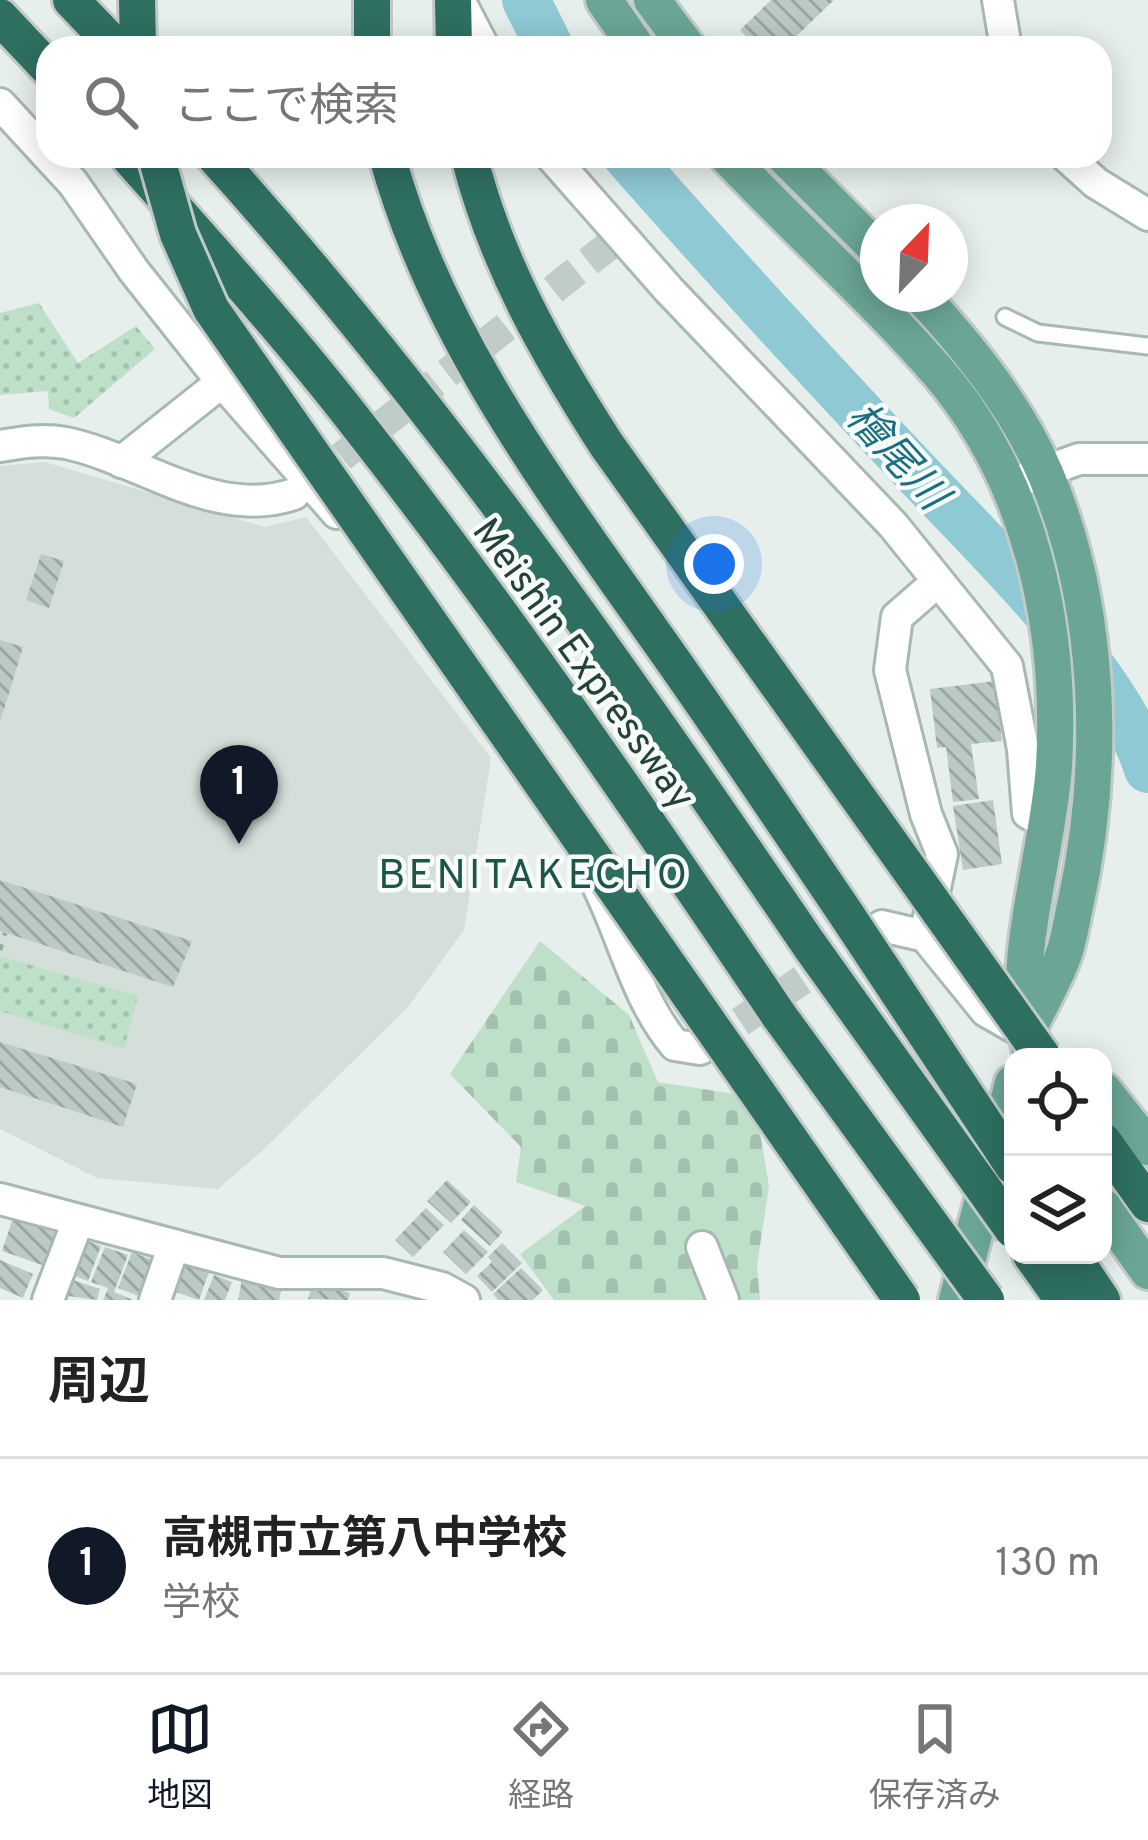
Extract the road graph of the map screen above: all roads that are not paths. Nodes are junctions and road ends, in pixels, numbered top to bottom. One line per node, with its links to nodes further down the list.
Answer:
1 (71, 0): 9 (highway)
2 (137, 0): 10 (highway)
3 (372, 0): 11 (highway)
4 (456, 0): 12 (highway); 13 (street)
5 (604, 0): 14 (main road)
6 (652, 0): 15 (main road)
7 (998, 0): 16 (street)
8 (0, 17): 17 (highway)
9 (106, 36)
10 (138, 36)
11 (373, 36)
12 (454, 36)
13 (477, 36)
14 (629, 36)
15 (679, 36)
16 (1004, 36)
17 (36, 55)
18 (0, 104): 19 (street)
19 (36, 143)
20 (59, 168): 35 (street)
21 (138, 168): 72 (highway, Meishin Expressway, bridge)
22 (160, 168): 70 (highway, bridge)
23 (224, 168): 57 (highway, Meishin Expressway, bridge)
24 (390, 168): 43 (highway)
25 (472, 168): 46 (highway, bridge)
26 (562, 168): 41 (street)
27 (739, 168): 39 (main road)
28 (796, 168): 31 (main road)
29 (1079, 168): 30 (street)
30 (1148, 214)
31 (860, 232)
32 (934, 312): 39 (main road)
33 (1005, 317): 34 (lane)
34 (1148, 346)
35 (222, 382): 38 (street); 49 (street)
36 (0, 446): 38 (street)
37 (1148, 459): 39 (street)
38 (121, 462): 40 (street)
39 (1028, 478): 42 (main road); 48 (main road)
40 (294, 494)
41 (936, 583): 42 (street); 44 (street)
42 (1048, 824): 47 (main road)
43 (865, 921): 44 (street); 54 (highway, bridge)
44 (926, 937): 45 (street)
45 (1027, 1048)
46 (1028, 1048)
47 (1030, 1048)
48 (1031, 1048)
49 (700, 1049)
50 (1112, 1099): 52 (main road)
51 (1004, 1118): 71 (main road)
52 (1148, 1147)
53 (1112, 1154): 56 (highway)
54 (1007, 1156)
55 (0, 1199): 59 (street)
56 (1148, 1204)
57 (1004, 1217)
58 (1112, 1220): 64 (main road)
59 (78, 1221): 60 (street); 66 (street)
60 (174, 1245): 65 (street); 67 (street)
61 (702, 1247): 69 (street)
62 (1037, 1264): 73 (highway)
63 (1078, 1264): 74 (highway)
64 (1147, 1270)
65 (380, 1287): 68 (street)
66 (48, 1300)
67 (155, 1300)
68 (464, 1300)
69 (723, 1300)
70 (902, 1300)
71 (957, 1300)
72 (986, 1300)
73 (1063, 1300)
74 (1102, 1300)

